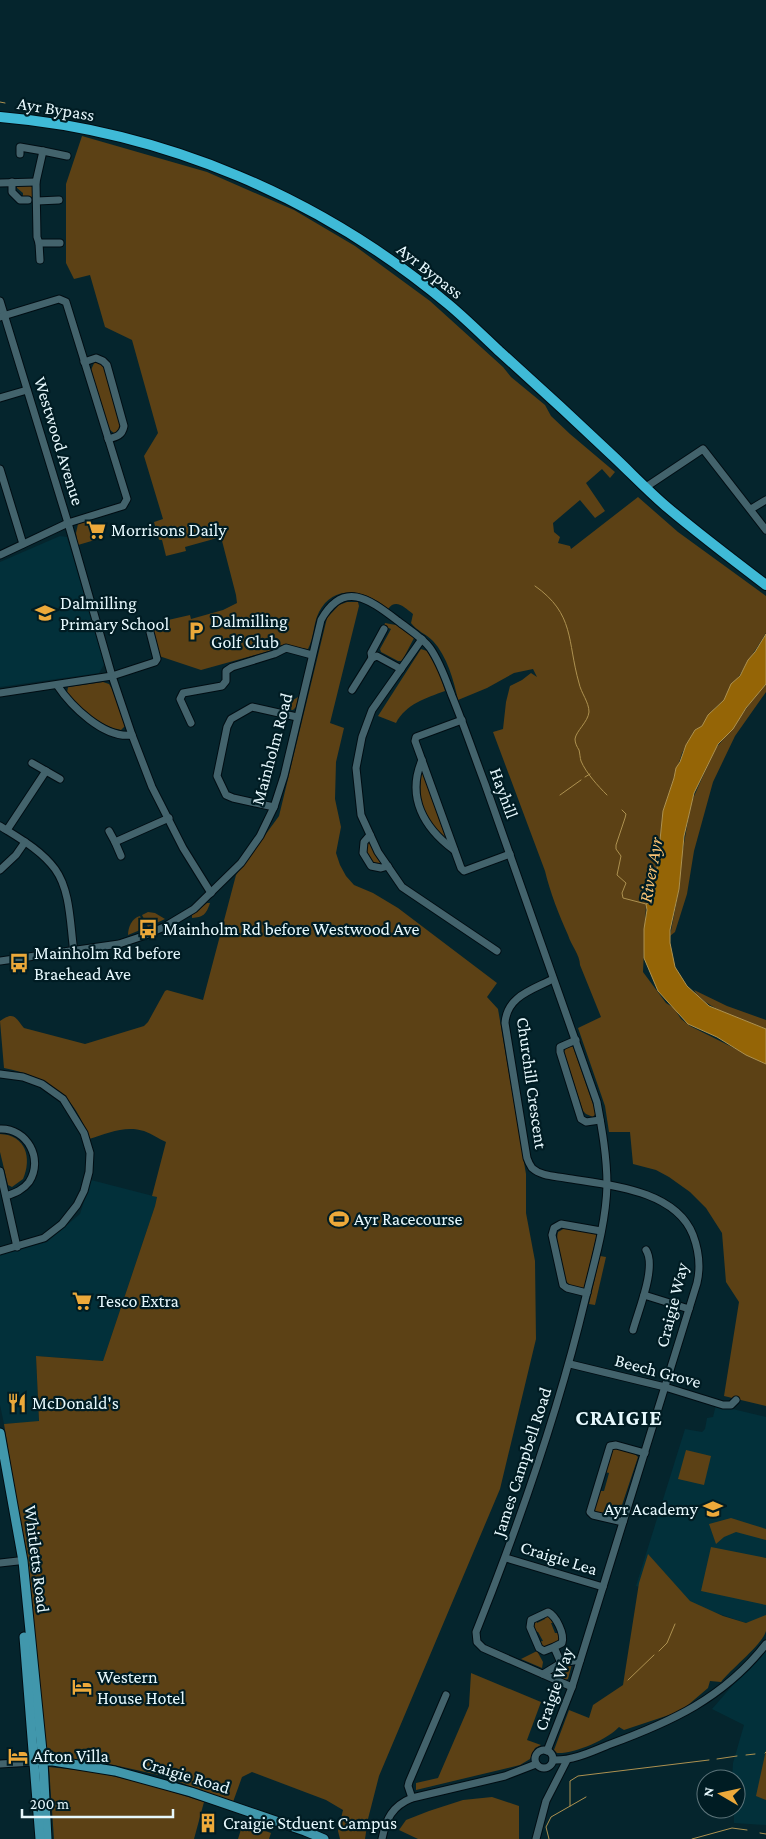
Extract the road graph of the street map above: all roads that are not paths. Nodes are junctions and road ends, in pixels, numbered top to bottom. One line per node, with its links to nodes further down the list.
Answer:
1 (0, 117): 21 (highway, Ayr Bypass)
2 (43, 151): 3 (street); 4 (street); 6 (street)
3 (20, 154)
4 (67, 156)
5 (12, 182): 6 (street); 7 (street); 8 (street)
6 (36, 182): 10 (street)
7 (0, 183)
8 (28, 200)
9 (59, 200): 10 (street)
10 (37, 201): 11 (street)
11 (39, 243): 12 (street); 13 (street)
12 (60, 243)
13 (40, 260)
14 (0, 301): 15 (street, Westwood Avenue)
15 (2, 316): 16 (street); 17 (street, Westwood Avenue)
16 (84, 362): 19 (street); 19 (street)
17 (27, 390): 18 (street); 24 (street, Westwood Avenue)
18 (0, 398)
19 (108, 439): 24 (street)
20 (0, 469): 26 (street)
21 (646, 487): 23 (street); 28 (highway, Ayr Bypass)
22 (766, 500): 23 (street)
23 (751, 509): 25 (street)
24 (68, 524): 26 (street); 36 (street, Westwood Avenue)
25 (766, 530)
26 (23, 544): 27 (street)
27 (0, 555)
28 (766, 585)
29 (352, 597): 32 (street, Hayhill); 33 (street, Mainholm Road)
30 (384, 629): 34 (street)
31 (150, 632): 36 (street)
32 (422, 639): 35 (street); 41 (street, Hayhill)
33 (312, 655): 40 (street, Mainholm Road); 42 (street)
34 (372, 658): 35 (street); 38 (street)
35 (401, 669): 52 (street)
36 (112, 676): 37 (street); 43 (street, Westwood Avenue)
37 (57, 685): 39 (street); 43 (street)
38 (352, 690)
39 (0, 693)
40 (297, 717): 48 (street, Mainholm Road); 48 (street)
41 (462, 720): 44 (street); 56 (street, Hayhill)
42 (191, 723)
43 (132, 736): 49 (street, Westwood Avenue)
44 (422, 760): 55 (street); 55 (street)
45 (32, 763): 46 (street)
46 (46, 771): 47 (street); 50 (street)
47 (60, 779)
48 (274, 807): 60 (street, Mainholm Road)
49 (169, 818): 54 (street); 60 (street, Westwood Avenue)
50 (3, 828): 53 (street)
51 (109, 831): 54 (street)
52 (370, 835): 58 (street); 58 (street)
53 (25, 842): 59 (street); 62 (street)
54 (115, 842): 57 (street)
55 (454, 850): 56 (street)
56 (510, 854): 64 (street, Hayhill)
57 (121, 856)
58 (388, 866): 61 (street)
59 (0, 870)
60 (211, 893): 62 (street, Mainholm Road)
61 (497, 951)
62 (74, 952): 63 (street, Mainholm Road)
63 (0, 961)
64 (554, 979): 65 (street, Hayhill); 70 (street, Churchill Crescent)
65 (576, 1040): 67 (street, Hayhill); 67 (street)
66 (0, 1074): 73 (street)
67 (600, 1120): 70 (street, Hayhill)
68 (0, 1129): 71 (street)
69 (0, 1171): 71 (street)
70 (607, 1184): 72 (street, James Campbell Road); 78 (street, Craigie Way)
71 (6, 1196): 73 (street)
72 (601, 1231): 76 (street, James Campbell Road); 76 (street)
73 (17, 1247): 75 (street)
74 (646, 1250): 77 (street)
75 (0, 1251)
76 (587, 1293): 80 (street, James Campbell Road)
77 (644, 1295): 78 (street); 79 (street)
78 (689, 1308): 81 (street, Craigie Way)
79 (632, 1330)
80 (570, 1364): 81 (street, Beech Grove); 87 (street, James Campbell Road)
81 (665, 1387): 82 (street, Beech Grove); 84 (street, Craigie Way)
82 (736, 1400)
83 (0, 1433): 101 (main road, Whitletts Road)
84 (645, 1453): 86 (street, Craigie Way); 86 (street)
85 (0, 1455): 88 (main road, Whitletts Road)
86 (623, 1522): 90 (street, Craigie Way)
87 (506, 1558): 90 (street, Craigie Lea); 95 (street, James Campbell Road)
88 (18, 1561): 89 (street); 101 (main road, Whitletts Road)
89 (0, 1563)
90 (603, 1586): 93 (street, Craigie Way)
91 (766, 1644): 100 (street)
92 (554, 1647): 92 (street); 94 (street)
93 (580, 1660): 94 (street); 96 (street, Craigie Way)
94 (561, 1663): 95 (street)
95 (543, 1674): 96 (street, James Campbell Road)
96 (572, 1687): 98 (street, Craigie Way)
97 (446, 1695): 104 (street)
98 (548, 1751): 99 (street); 103 (street)
99 (553, 1760): 100 (street); 103 (street)
100 (567, 1760): 109 (street)
101 (38, 1761): 102 (street); 105 (main road, Whitletts Road); 106 (main road, Whitletts Road); 107 (main road, Craigie Road)
102 (0, 1764)
103 (536, 1764): 104 (street)
104 (412, 1798): 108 (street)
105 (40, 1839)
106 (47, 1839)
107 (324, 1839)
108 (382, 1839)
109 (536, 1839)

